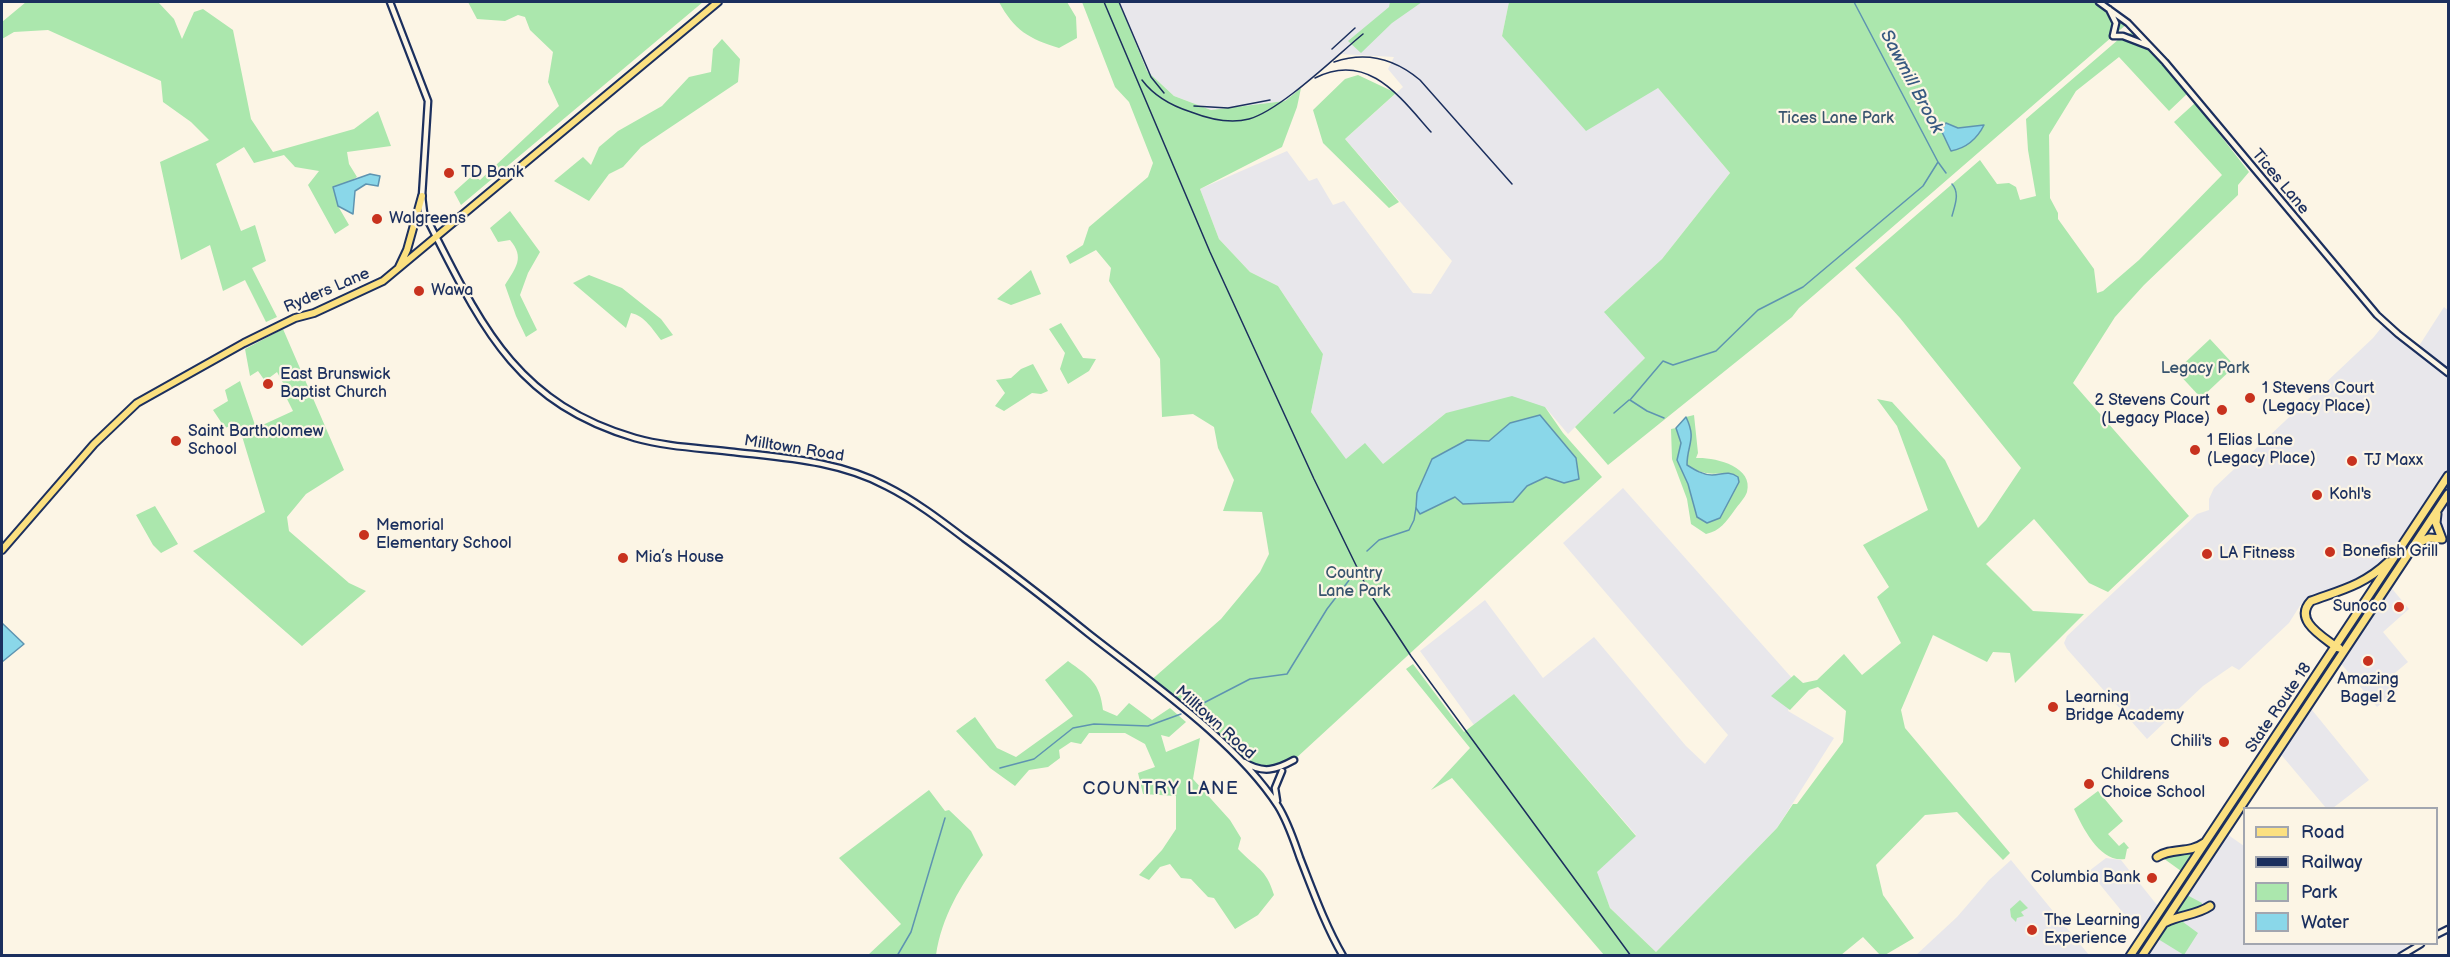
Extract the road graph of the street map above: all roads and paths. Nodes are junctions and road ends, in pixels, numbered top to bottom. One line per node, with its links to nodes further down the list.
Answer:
1 (390, 2): 6 (street, Milltown Road)
2 (718, 2): 7 (main road, Ryders Lane)
3 (2099, 2): 4 (street, Tices Lane)
4 (2108, 7): 5 (street, Tices Lane); 5 (street)
5 (2152, 48): 9 (street, Tices Lane)
6 (422, 196): 7 (street, Milltown Road); 8 (main road)
7 (437, 237): 8 (main road, Ryders Lane); 18 (street, Milltown Road)
8 (398, 268): 14 (main road, Ryders Lane)
9 (2448, 372)
10 (2448, 476): 15 (highway, State Route 18)
11 (2448, 494): 12 (highway, State Route 18)
12 (2438, 511): 13 (highway, State Route 18); 13 (highway)
13 (2415, 544): 17 (highway, State Route 18)
14 (2, 550)
15 (2398, 552): 16 (highway, State Route 18); 16 (highway)
16 (2336, 647): 17 (highway); 22 (highway, State Route 18)
17 (2346, 648): 25 (highway, State Route 18)
18 (1240, 759): 19 (street); 21 (street, Milltown Road)
19 (1294, 760)
20 (1282, 771): 21 (street)
21 (1280, 809): 27 (street, Milltown Road)
22 (2205, 842): 23 (highway); 28 (highway, State Route 18)
23 (2157, 857)
24 (2210, 906): 25 (highway)
25 (2164, 923): 29 (highway, State Route 18)
26 (2419, 945): 30 (street)
27 (1343, 956)
28 (2130, 956)
29 (2142, 956)
30 (2401, 956)

